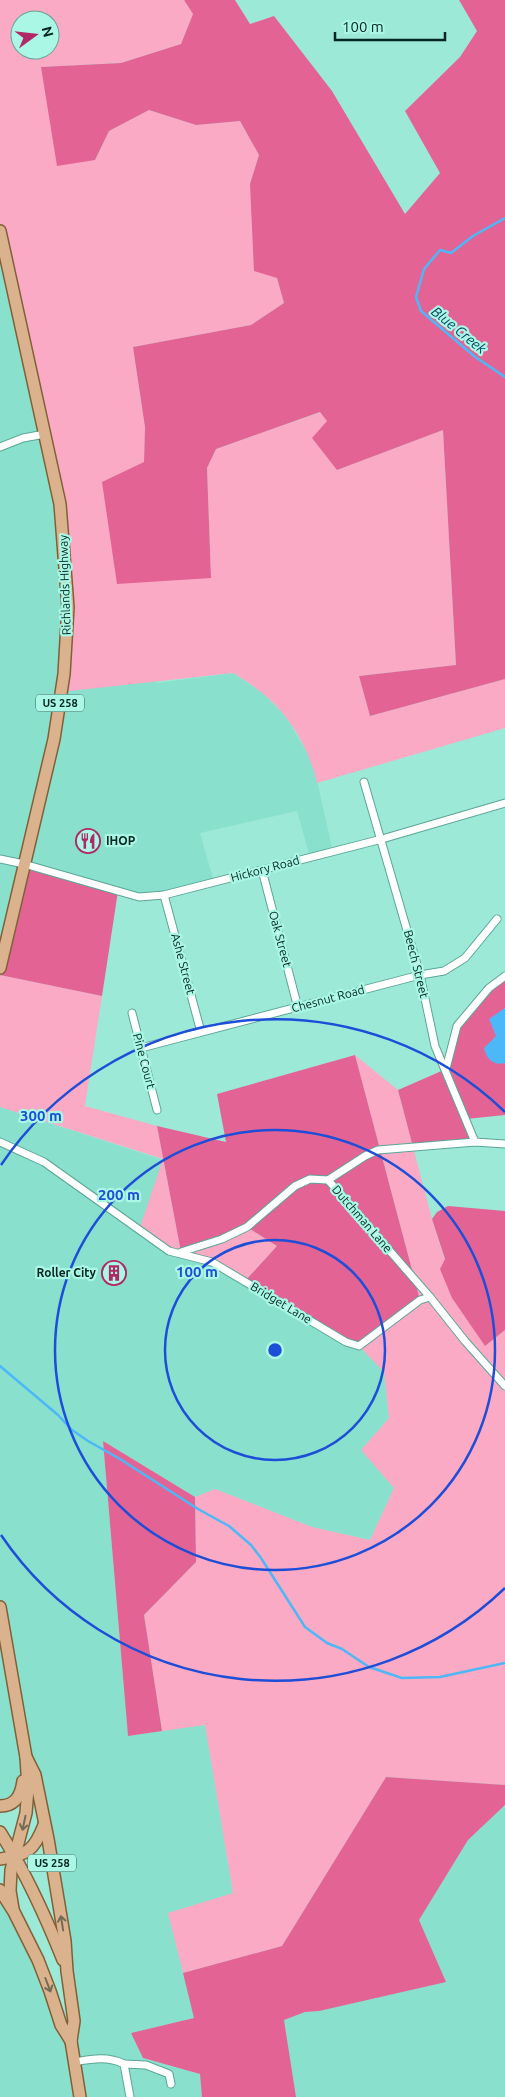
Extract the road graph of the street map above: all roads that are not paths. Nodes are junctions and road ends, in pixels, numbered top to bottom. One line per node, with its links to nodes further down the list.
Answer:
1 (0, 231): 2 (main road, Richlands Highway / US 258)
2 (45, 434): 3 (street); 8 (main road, Richlands Highway / US 258)
3 (0, 447)
4 (364, 782): 6 (street, Beech Street)
5 (505, 803): 6 (street, Hickory Road)
6 (382, 839): 9 (street, Hickory Road); 13 (street, Beech Street)
7 (0, 859): 8 (street, Hickory Road)
8 (24, 864): 10 (street, Hickory Road); 12 (main road, Richlands Highway / US 258)
9 (262, 870): 10 (street, Hickory Road); 15 (street, Oak Street)
10 (164, 895): 17 (street, Ashe Street)
11 (497, 919): 13 (street, Chesnut Road)
12 (0, 968)
13 (420, 974): 15 (street, Chesnut Road); 19 (street, Beech Street)
14 (505, 976): 19 (street)
15 (298, 1008): 17 (street, Chesnut Road)
16 (132, 1013): 18 (street, Pine Court)
17 (201, 1032): 18 (street, Chesnut Road)
18 (141, 1048): 20 (street, Pine Court)
19 (446, 1069): 22 (street, Beech Street)
20 (157, 1110)
21 (0, 1142): 25 (street, Bridget Lane)
22 (475, 1142): 23 (street); 24 (street)
23 (505, 1144)
24 (328, 1180): 25 (street, Dutchman Lane); 26 (street, Dutchman Lane)
25 (181, 1252): 26 (street, Bridget Lane)
26 (430, 1297): 27 (street, Dutchman Lane)
27 (505, 1386)
28 (0, 1607): 29 (main road, US 258)
29 (26, 1757): 30 (main road); 31 (main road, US 258); 33 (main road, US 258, one-way to 33)
30 (0, 1806)
31 (44, 1825): 33 (main road); 37 (main road, US 258, one-way to 31)
32 (0, 1832): 33 (main road)
33 (16, 1857): 34 (main road); 36 (main road, US 258); 37 (main road)
34 (0, 1859)
35 (0, 1890): 36 (main road)
36 (13, 1909): 38 (main road, one-way to 38)
37 (67, 1971): 38 (main road)
38 (71, 2041): 39 (main road)
39 (74, 2062): 40 (street); 42 (main road)
40 (124, 2064): 41 (street); 43 (street)
41 (171, 2084)
42 (80, 2097)
43 (130, 2097)

